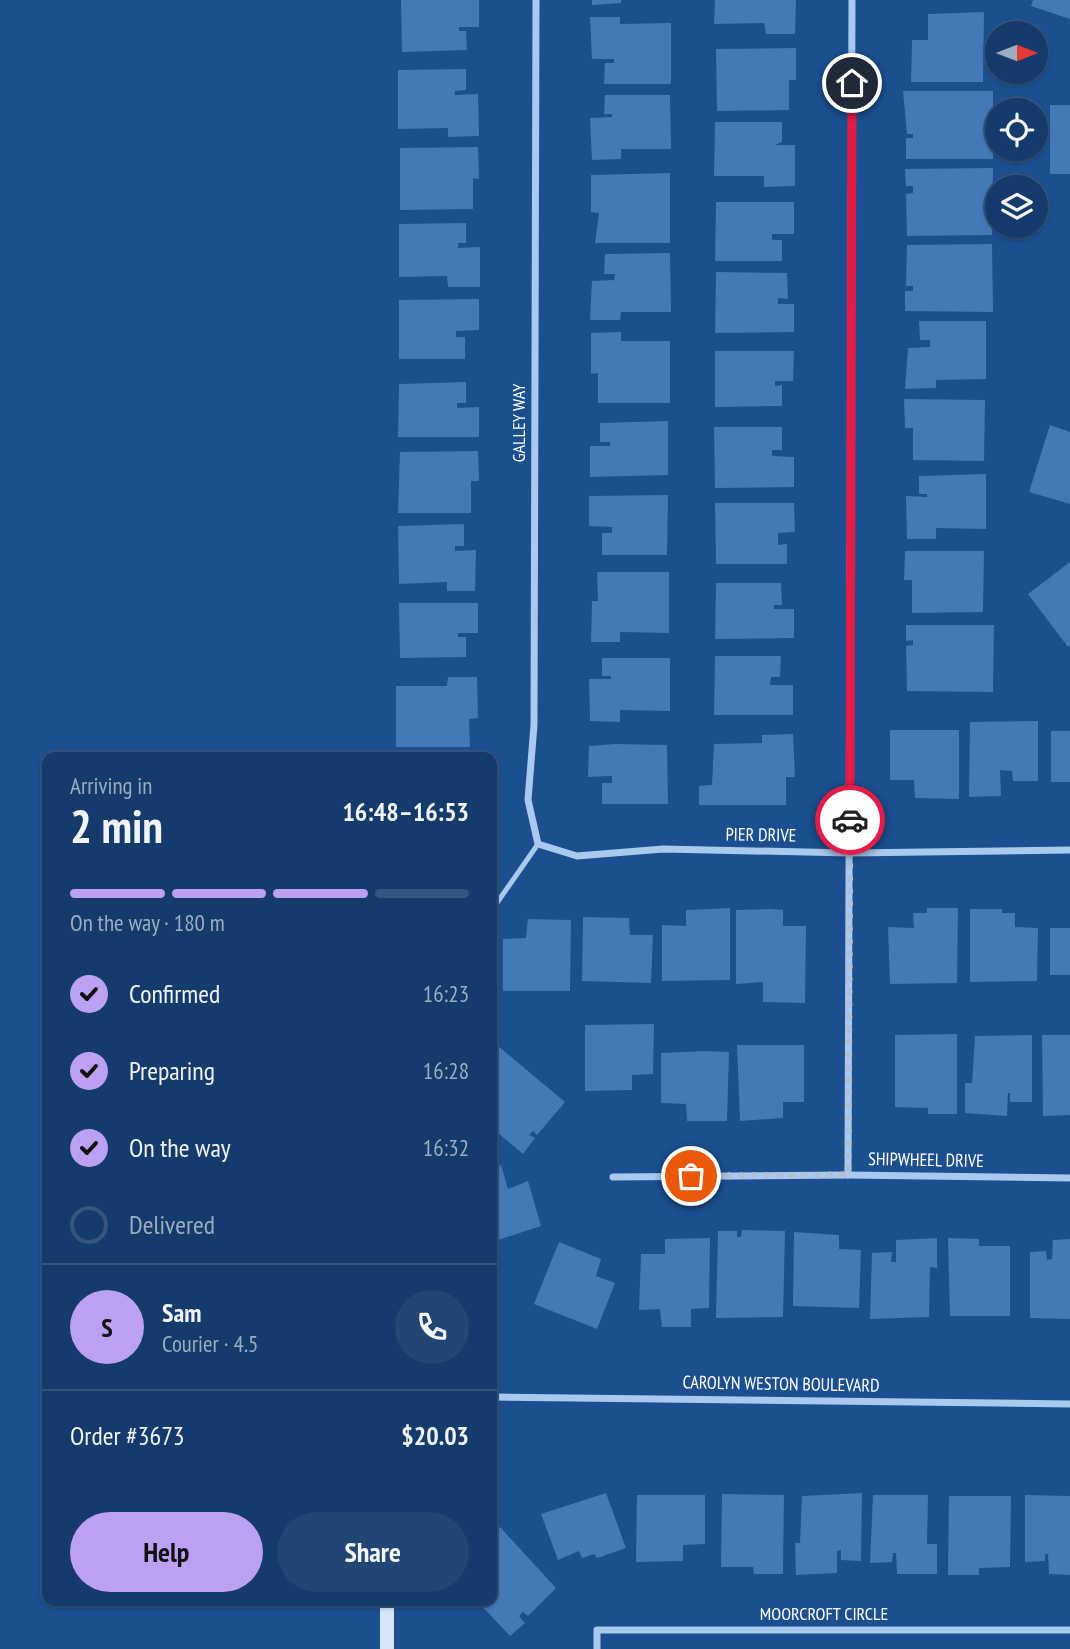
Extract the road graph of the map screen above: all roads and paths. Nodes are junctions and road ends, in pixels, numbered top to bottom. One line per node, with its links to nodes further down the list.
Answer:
1 (536, 0): 3 (street, GALLEY WAY)
2 (852, 0): 5 (street)
3 (538, 844): 5 (street, PIER DRIVE); 6 (lane)
4 (1070, 850): 5 (street, PIER DRIVE)
5 (850, 853): 7 (street)
6 (497, 903)
7 (848, 1175): 8 (street, SHIPWHEEL DRIVE); 9 (street, SHIPWHEEL DRIVE)
8 (613, 1177)
9 (1070, 1178)
10 (497, 1396): 11 (street, CAROLYN WESTON BOULEVARD)
11 (1070, 1404)
12 (387, 1606): 14 (street)
13 (1070, 1630): 15 (street, MOORCROFT CIRCLE)
14 (387, 1649)
15 (597, 1649)

